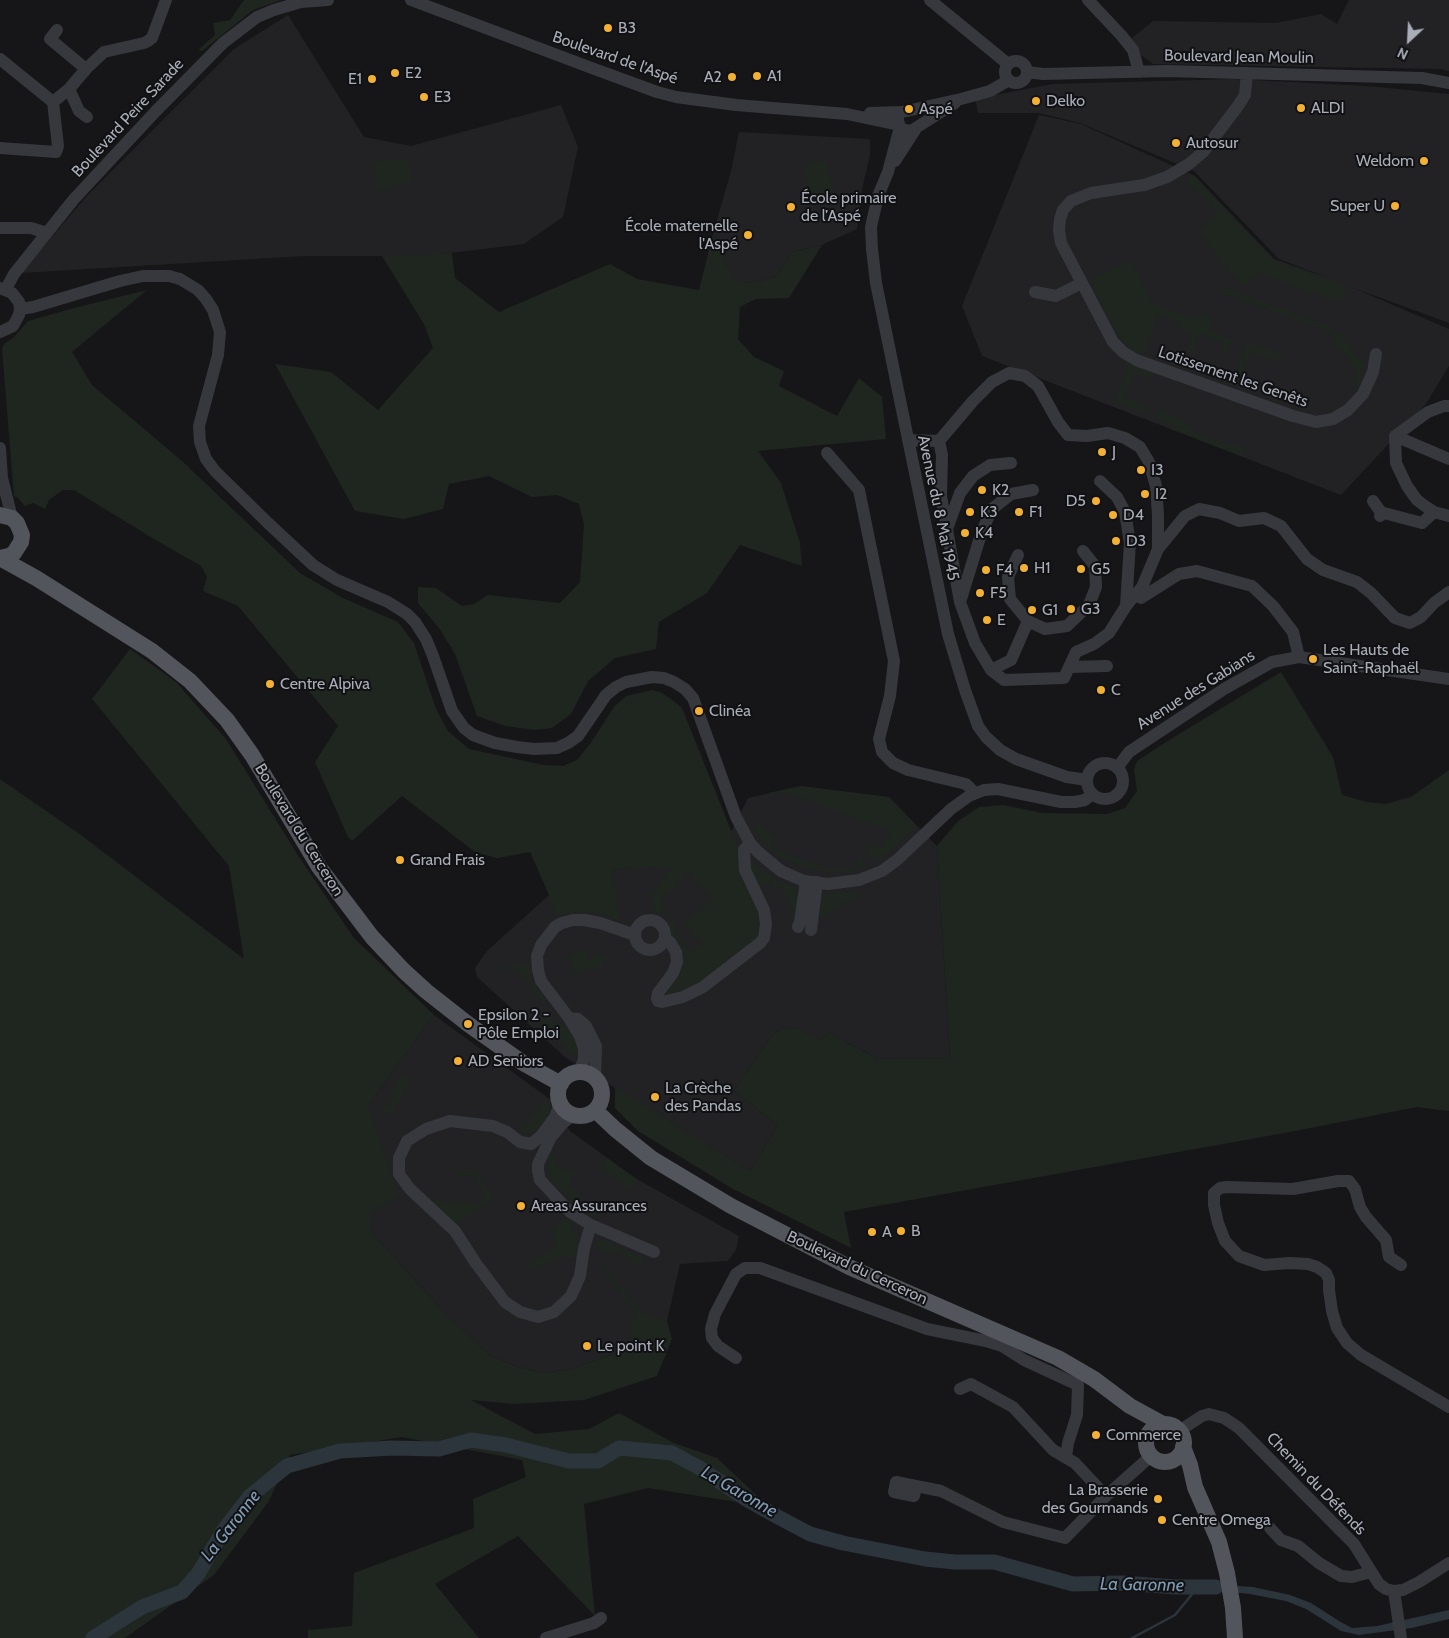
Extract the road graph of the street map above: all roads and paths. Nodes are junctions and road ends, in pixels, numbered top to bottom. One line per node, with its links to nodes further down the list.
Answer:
1 (166, 0): 10 (street)
2 (328, 0): 6 (street, Boulevard Peire Sarade)
3 (410, 0): 20 (street, Boulevard de l'Aspé)
4 (930, 0): 9 (street)
5 (1088, 0): 12 (street)
6 (302, 1): 27 (street, Boulevard Peire Sarade)
7 (57, 30): 10 (street)
8 (0, 59): 18 (street)
9 (1008, 64): 11 (street); 14 (street)
10 (86, 69): 16 (street)
11 (1027, 72): 12 (street, Boulevard Jean Moulin); 14 (street)
12 (1139, 72): 13 (street, Boulevard Jean Moulin)
13 (1247, 73): 15 (street, Boulevard Jean Moulin); 28 (street, Lotissement les Genêts)
14 (1009, 80): 17 (street, Boulevard de l'Aspé)
15 (1449, 83)
16 (69, 89): 18 (street); 21 (street)
17 (961, 99): 19 (street, Boulevard de l'Aspé); 23 (street, Boulevard de l'Aspé)
18 (53, 102): 24 (street)
19 (908, 111): 20 (street, Boulevard de l'Aspé); 22 (street); 23 (street)
20 (847, 114): 22 (street, Boulevard de l'Aspé)
21 (88, 117)
22 (899, 126): 23 (street); 25 (street, Avenue du 8 Mai 1945)
23 (916, 129): 25 (street, Avenue du 8 Mai 1945)
24 (0, 148)
25 (888, 172): 36 (street, Avenue du 8 Mai 1945)
26 (0, 228): 27 (street)
27 (46, 233): 29 (street, Boulevard Peire Sarade)
28 (1082, 283): 30 (street); 33 (street, Lotissement les Genêts)
29 (3, 289): 31 (street)
30 (1035, 292)
31 (20, 309): 32 (street); 71 (street)
32 (0, 332)
33 (1376, 354)
34 (1449, 406): 35 (street)
35 (1395, 436): 40 (street); 47 (street)
36 (908, 440): 37 (street); 68 (street, Avenue du 8 Mai 1945)
37 (939, 441): 50 (street); 52 (street)
38 (0, 448): 42 (street)
39 (827, 453): 69 (street)
40 (1449, 459)
41 (1011, 463): 50 (street)
42 (2, 478): 45 (street); 49 (street)
43 (1100, 481): 60 (street)
44 (1033, 490): 59 (street)
45 (0, 495)
46 (1373, 501): 47 (street)
47 (1434, 512): 48 (street)
48 (1449, 516)
49 (6, 517): 51 (main road)
50 (947, 529): 59 (street)
51 (19, 548): 55 (main road); 56 (main road, Boulevard du Cerceron)
52 (1158, 549): 57 (street); 58 (street)
53 (1083, 551): 61 (street)
54 (1018, 555): 61 (street)
55 (0, 558): 56 (main road, Boulevard du Cerceron)
56 (36, 578): 79 (main road, Boulevard du Cerceron)
57 (1142, 592): 60 (street); 62 (street)
58 (1449, 592)
59 (960, 602): 65 (street)
60 (1126, 606): 64 (street)
61 (1028, 621): 65 (street)
62 (1299, 657): 66 (street, Avenue des Gabians); 67 (street, Avenue des Gabians)
63 (1107, 666): 64 (street)
64 (1070, 667): 65 (street)
65 (991, 670)
66 (1449, 679)
67 (1117, 768): 68 (street); 70 (street)
68 (1087, 780): 70 (street)
69 (975, 793): 70 (street); 72 (street)
70 (1092, 794)
71 (750, 842): 72 (street); 75 (street)
72 (812, 882): 73 (street)
73 (804, 928)
74 (635, 935): 75 (street); 75 (street); 76 (street)
75 (664, 939)
76 (574, 1018): 77 (street); 78 (street)
77 (579, 1072): 78 (main road); 79 (main road)
78 (595, 1079): 80 (main road)
79 (560, 1090): 81 (main road); 82 (street)
80 (595, 1110): 81 (main road); 87 (main road, Boulevard du Cerceron)
81 (574, 1115): 82 (street)
82 (591, 1225): 83 (street)
83 (654, 1252)
84 (1401, 1266): 88 (street)
85 (736, 1358): 93 (street)
86 (960, 1389): 93 (street)
87 (1130, 1406): 89 (main road, Boulevard du Cerceron); 91 (main road, Boulevard du Cerceron)
88 (1449, 1407)
89 (1163, 1424): 90 (main road); 91 (main road)
90 (1179, 1431): 92 (main road); 100 (street, Chemin du Défends)
91 (1146, 1438): 94 (main road)
92 (1183, 1447): 94 (main road); 96 (main road)
93 (1066, 1458): 97 (street)
94 (1158, 1459): 96 (main road); 97 (street)
95 (916, 1486): 97 (street)
96 (1195, 1487): 105 (main road)
97 (1106, 1496)
98 (1270, 1528): 100 (street)
99 (1449, 1563): 101 (street)
100 (1372, 1572): 101 (street, Chemin du Défends)
101 (1394, 1591): 103 (street)
102 (601, 1618): 104 (street)
103 (1399, 1629)
104 (546, 1638)
105 (1235, 1638)

